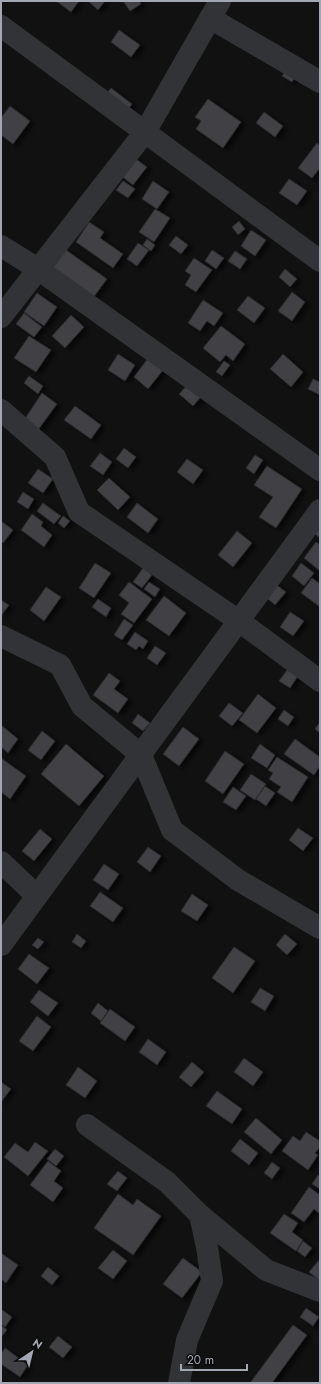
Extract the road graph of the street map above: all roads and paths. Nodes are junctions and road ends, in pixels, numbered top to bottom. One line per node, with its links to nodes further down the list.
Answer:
1 (215, 10): 3 (street); 4 (street)
2 (1, 26): 4 (street)
3 (320, 82)
4 (145, 132): 6 (street); 7 (street)
5 (1, 246): 7 (street)
6 (320, 261)
7 (38, 269): 8 (street); 10 (street)
8 (1, 317)
9 (1, 410): 12 (street)
10 (320, 470)
11 (320, 510): 12 (street)
12 (238, 621): 14 (street); 15 (street)
13 (1, 636): 15 (street)
14 (320, 681)
15 (140, 755): 17 (street); 18 (street)
16 (1, 862): 17 (street)
17 (37, 896): 19 (street)
18 (320, 928)
19 (1, 945)
20 (87, 1125): 21 (street)
21 (200, 1215): 22 (street); 23 (street)
22 (320, 1291)
23 (179, 1383)

